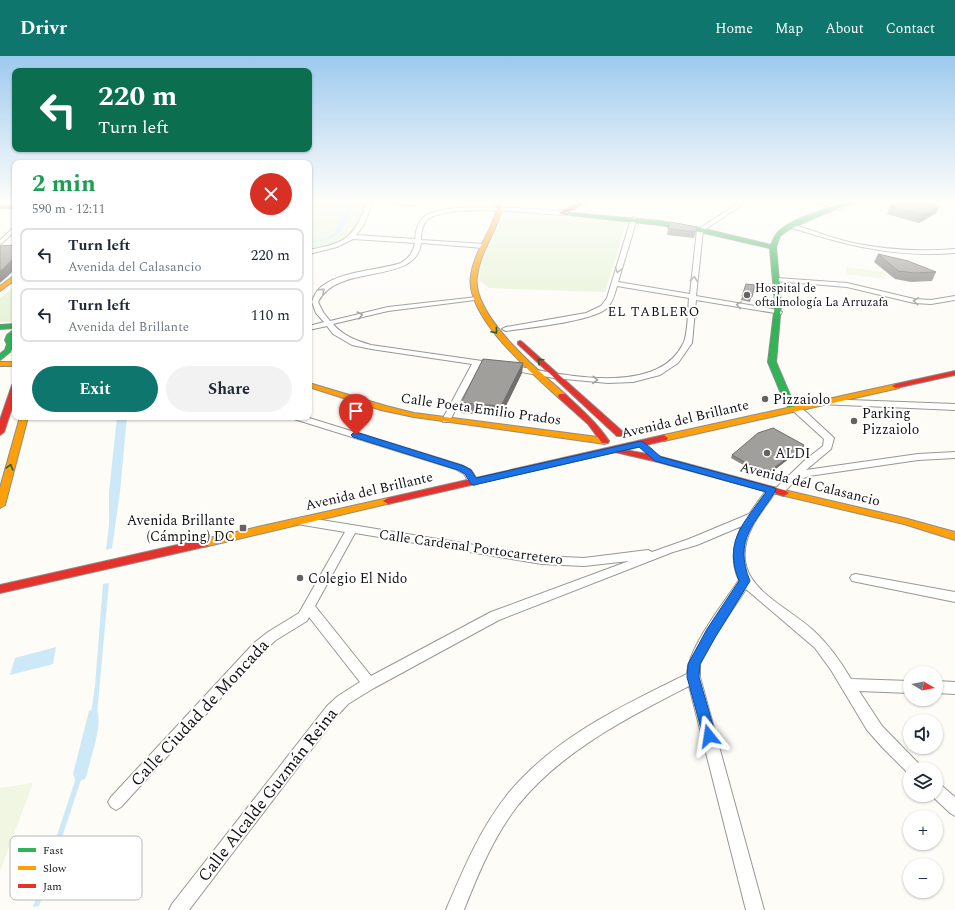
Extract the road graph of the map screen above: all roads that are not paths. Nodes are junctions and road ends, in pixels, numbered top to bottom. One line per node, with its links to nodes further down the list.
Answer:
1 (348, 240): 14 (street)
2 (390, 240): 9 (street)
3 (487, 240): 11 (street)
4 (628, 240): 18 (street, one-way to 18)
5 (699, 240): 20 (street, one-way to 5)
6 (742, 240): 13 (street)
7 (775, 240): 13 (street)
8 (834, 240): 15 (street)
9 (418, 242): 11 (street); 24 (street, one-way to 9)
10 (8, 246): 12 (street)
11 (484, 246): 21 (street)
12 (0, 247)
13 (773, 247): 17 (street)
14 (312, 251)
15 (955, 251)
16 (12, 279): 19 (street)
17 (777, 280): 22 (street, one-way to 17); 23 (street)
18 (614, 283): 20 (street); 28 (street)
19 (0, 289)
20 (692, 297): 23 (street, one-way to 20); 37 (street, one-way to 20)
21 (475, 298): 24 (street, one-way to 21); 28 (street, Avenida del Calasancio); 35 (street, one-way to 35)
22 (955, 298)
23 (778, 312): 42 (street)
24 (328, 323): 26 (street); 32 (street)
25 (12, 326): 27 (street)
26 (312, 327)
27 (0, 328): 29 (street)
28 (506, 329): 37 (street, Avenida del Calasancio, one-way to 28)
29 (12, 339): 31 (street)
30 (12, 354): 31 (street)
31 (0, 359)
32 (477, 363): 35 (street); 45 (street)
33 (0, 364): 34 (street)
34 (12, 364)
35 (538, 372): 37 (street); 48 (street)
36 (955, 373): 40 (street, Avenida del Brillante)
37 (556, 375): 47 (street, Avenida del Calasancio)
38 (312, 386): 45 (street, Calle Poeta Emilio Prados)
39 (12, 395): 46 (street)
40 (818, 402): 41 (street); 42 (street, Avenida del Brillante)
41 (955, 407)
42 (794, 408): 49 (street, Avenida del Brillante); 53 (street)
43 (23, 420): 46 (street); 56 (street, one-way to 43)
44 (307, 420): 54 (street)
45 (446, 420): 48 (street, Calle Poeta Emilio Prados)
46 (0, 429)
47 (627, 435): 48 (street); 49 (street, Avenida del Calasancio)
48 (605, 441): 50 (street)
49 (641, 444): 50 (street, Avenida del Brillante); 52 (street, Avenida del Calasancio)
50 (608, 451): 52 (street, Avenida del Calasancio); 54 (street, Avenida del Brillante)
51 (955, 455): 53 (street)
52 (658, 459): 55 (street, Avenida del Calasancio)
53 (792, 479): 55 (street)
54 (474, 482): 58 (street, Avenida del Brillante)
55 (775, 491): 57 (street); 60 (street, Avenida del Calasancio)
56 (0, 505)
57 (753, 516): 61 (street, Calle Cardenal Portocarretero); 65 (street)
58 (303, 521): 59 (street, Calle Cardenal Portocarretero); 66 (street, Avenida del Brillante)
59 (352, 529): 62 (street, Calle Cardenal Portocarretero); 68 (street, Calle Ciudad de Moncada)
60 (955, 536)
61 (669, 550): 62 (street, Calle Cardenal Portocarretero); 63 (street, Calle Alcalde Guzmán Reina)
62 (598, 561): 63 (street)
63 (606, 574): 70 (street, Calle Alcalde Guzmán Reina)
64 (856, 578): 67 (street)
65 (745, 581): 69 (street); 71 (street)
66 (0, 589)
67 (955, 597)
68 (309, 607): 70 (street); 77 (street, Calle Ciudad de Moncada)
69 (693, 677): 80 (street); 81 (street)
70 (369, 684): 79 (street, Calle Alcalde Guzmán Reina)
71 (847, 685): 72 (street); 75 (street)
72 (903, 687)
73 (943, 687): 74 (street)
74 (955, 688)
75 (907, 762)
76 (943, 797): 78 (street)
77 (116, 802)
78 (955, 808)
79 (178, 910)
80 (455, 910)
81 (755, 910)

